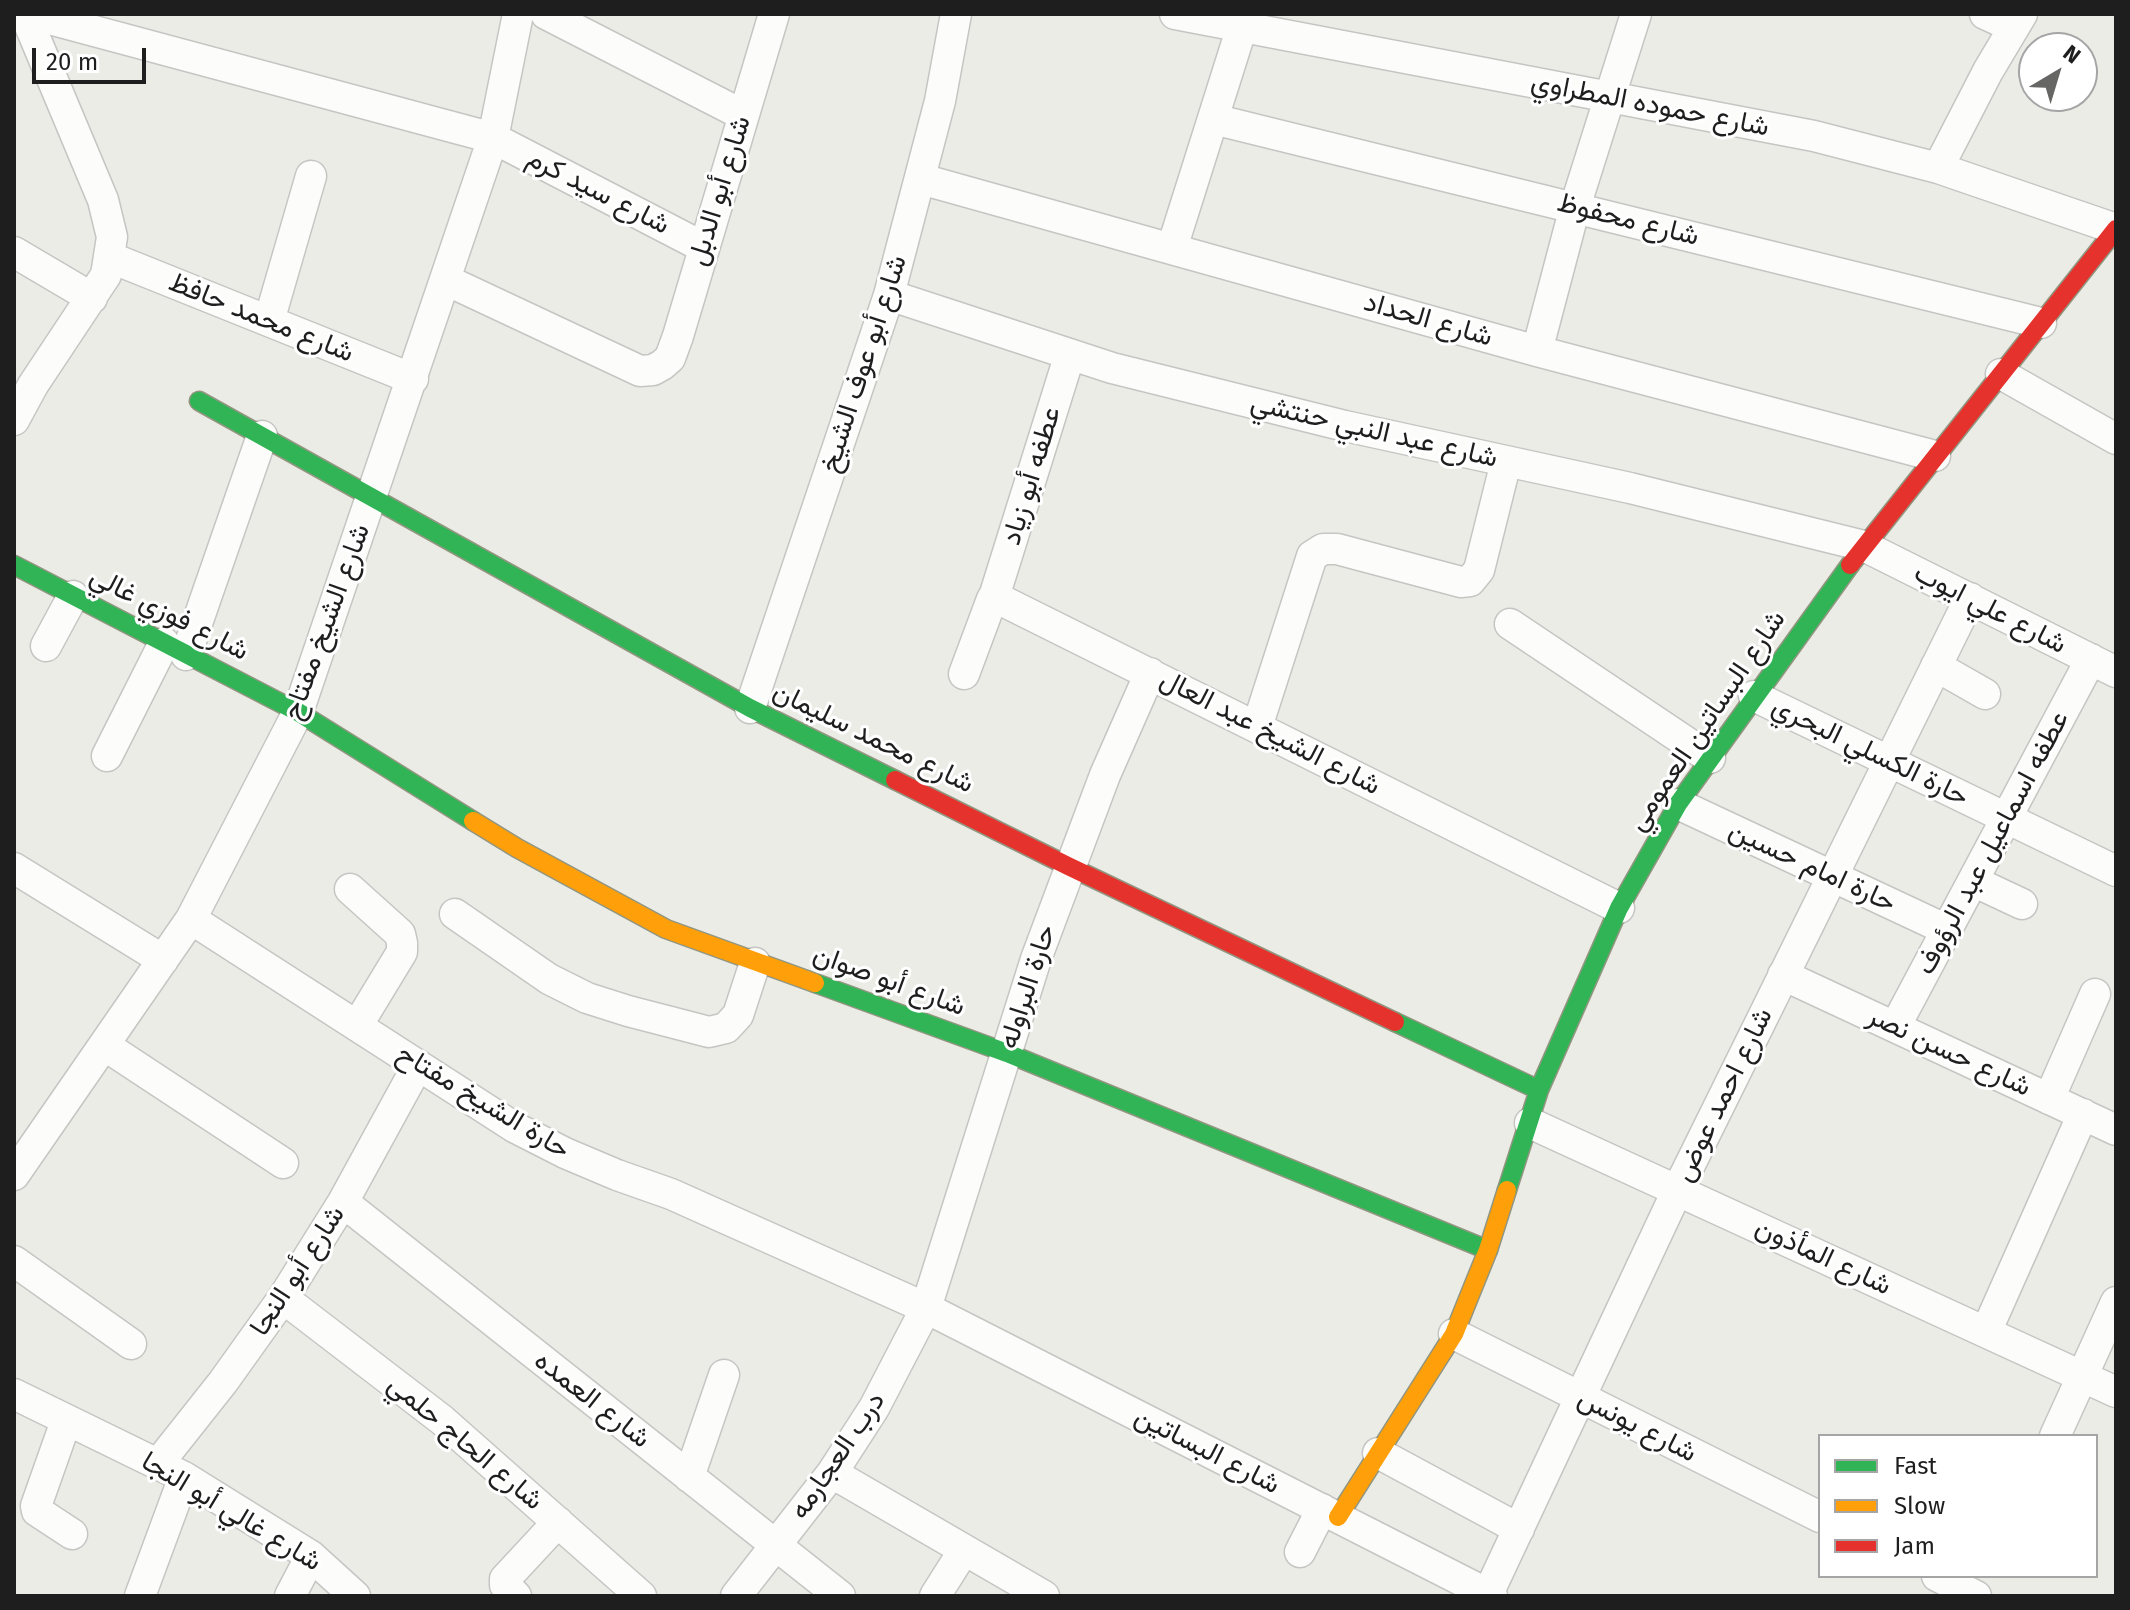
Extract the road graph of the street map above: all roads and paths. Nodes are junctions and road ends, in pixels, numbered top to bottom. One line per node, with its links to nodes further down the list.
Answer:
1 (25, 14): 12 (street)
2 (31, 14): 16 (street, شارع سيد كرم)
3 (518, 14): 16 (street, شارع الشيخ مفتاح)
4 (546, 14): 14 (street)
5 (774, 14): 14 (street, شارع أبو الدبل)
6 (956, 14): 19 (street, شارع أبو عوف الشيخ)
7 (1175, 14): 11 (street, شارع حموده المطراوي)
8 (1636, 14): 13 (street)
9 (1985, 14): 10 (street)
10 (2018, 20): 17 (street)
11 (1244, 21): 13 (street, شارع حموده المطراوي); 15 (street)
12 (27, 40): 25 (street)
13 (1610, 97): 17 (street, شارع حموده المطراوي); 20 (street)
14 (743, 115): 22 (street, شارع أبو الدبل)
15 (1213, 119): 20 (street, شارع محفوظ); 23 (street)
16 (493, 138): 22 (street, شارع سيد كرم); 26 (street, شارع الشيخ مفتاح)
17 (1938, 168): 21 (street, شارع حموده المطراوي)
18 (311, 176): 29 (street)
19 (921, 179): 23 (street, شارع الحداد); 27 (street, شارع أبو عوف الشيخ)
20 (1575, 207): 30 (street, شارع محفوظ); 31 (street)
21 (2116, 229): 30 (street, شارع البساتين العمومي)
22 (703, 247): 26 (street, شارع أبو الدبل)
23 (1172, 248): 31 (street, شارع الحداد)
24 (14, 252): 28 (street)
25 (109, 257): 28 (street); 29 (street, شارع محمد حافظ)
26 (446, 280): 35 (street, شارع الشيخ مفتاح)
27 (889, 295): 32 (street, شارع عبد النبي حنتشي); 57 (street, شارع أبو عوف الشيخ)
28 (92, 298): 34 (street)
29 (269, 321): 35 (street, شارع محمد حافظ)
30 (2041, 323): 33 (street, شارع البساتين العمومي)
31 (1537, 351): 40 (street, شارع الحداد)
32 (1070, 354): 41 (street, شارع عبد النبي حنتشي); 46 (street, عطفه أبو زياد)
33 (2001, 374): 39 (street); 40 (street, شارع البساتين العمومي)
34 (24, 379): 37 (street)
35 (413, 379): 42 (street, شارع الشيخ مفتاح)
36 (199, 401): 38 (street, شارع محمد سليمان)
37 (14, 420)
38 (262, 436): 42 (street, شارع محمد سليمان); 50 (street)
39 (2116, 439)
40 (1935, 456): 43 (street, شارع البساتين العمومي)
41 (1506, 462): 43 (street, شارع عبد النبي حنتشي); 59 (street)
42 (372, 496): 57 (street, شارع محمد سليمان); 58 (street, شارع الشيخ مفتاح)
43 (1864, 546): 47 (street, شارع علي ايوب); 56 (street, شارع البساتين العمومي)
44 (14, 565): 45 (street, شارع فوزي غالي)
45 (73, 596): 49 (street); 50 (street, شارع فوزي غالي)
46 (994, 597): 53 (street, شارع الشيخ عبد العال); 54 (street)
47 (1970, 598): 51 (street, شارع احمد عوض); 52 (street, شارع علي ايوب)
48 (1510, 624): 61 (street)
49 (46, 646)
50 (175, 649): 58 (street, شارع فوزي غالي); 60 (street)
51 (1936, 666): 55 (street); 62 (street, شارع احمد عوض)
52 (2104, 666): 64 (street, عطفه اسماعيل عبد الرؤوف)
53 (1150, 673): 59 (street, شارع الشيخ عبد العال); 65 (street, حارة البراوله)
54 (964, 674)
55 (1985, 694)
56 (1754, 696): 61 (street, شارع البساتين العمومي); 62 (street, حارة الكسلي البحري)
57 (750, 708): 65 (street, شارع محمد سليمان)
58 (298, 712): 74 (street, شارع الشيخ مفتاح); 77 (street, شارع أبو صوان)
59 (1257, 727): 72 (street, شارع الشيخ عبد العال)
60 (107, 756)
61 (1710, 758): 63 (street, شارع البساتين العمومي)
62 (1889, 760): 64 (street, حارة الكسلي البحري); 68 (street, شارع احمد عوض)
63 (1678, 804): 68 (street, حارة امام حسين); 72 (street, شارع البساتين العمومي)
64 (2006, 818): 67 (street, حارة الكسلي البحري); 69 (street, عطفه اسماعيل عبد الرؤوف)
65 (1068, 866): 83 (street, حارة البراوله); 85 (street, شارع محمد سليمان)
66 (14, 868): 76 (street)
67 (2116, 871)
68 (1831, 876): 75 (street, حارة امام حسين); 78 (street, شارع احمد عوض)
69 (1973, 881): 71 (street); 75 (street, عطفه اسماعيل عبد الرؤوف)
70 (350, 889): 80 (street)
71 (2022, 904)
72 (1619, 908): 85 (street, شارع البساتين العمومي)
73 (455, 914): 77 (street)
74 (191, 919): 76 (street, شارع الشيخ مفتاح); 80 (street, حارة الشيخ مفتاح)
75 (1947, 930): 81 (street, عطفه اسماعيل عبد الرؤوف)
76 (163, 960): 82 (street, شارع الشيخ مفتاح)
77 (755, 963): 83 (street, شارع أبو صوان)
78 (1783, 975): 81 (street, شارع حسن نصر); 92 (street, شارع احمد عوض)
79 (2095, 994): 86 (street)
80 (357, 1026): 84 (street, حارة الشيخ مفتاح)
81 (1895, 1027): 86 (street, شارع حسن نصر)
82 (104, 1045): 90 (street); 91 (street, شارع الشيخ مفتاح)
83 (1007, 1053): 94 (street, شارع أبو صوان); 98 (street, حارة البراوله)
84 (418, 1065): 93 (street, شارع أبو النجا); 98 (street, حارة الشيخ مفتاح)
85 (1539, 1090): 88 (street, شارع البساتين العمومي)
86 (2049, 1099): 87 (street, شارع حسن نصر)
87 (2083, 1114): 89 (street, شارع حسن نصر); 99 (street)
88 (1530, 1123): 92 (street, شارع المأذون); 94 (street, شارع البساتين العمومي)
89 (2116, 1130)
90 (283, 1163)
91 (14, 1175)
92 (1677, 1191): 99 (street, شارع المأذون); 106 (street, شارع احمد عوض)
93 (343, 1202): 96 (street, شارع أبو النجا); 112 (street, شارع العمده)
94 (1488, 1250): 100 (street, شارع البساتين العمومي)
95 (14, 1261): 101 (street)
96 (283, 1298): 110 (street, شارع أبو النجا); 115 (street, شارع الحاج حلمي)
97 (2116, 1302): 103 (street)
98 (926, 1308): 111 (street, درب العجارمه); 113 (street, شارع البساتين)
99 (1986, 1332): 103 (street, شارع المأذون)
100 (1454, 1334): 106 (street, شارع يونس); 109 (street, شارع البساتين العمومي)
101 (131, 1344)
102 (724, 1375): 112 (street)
103 (2083, 1376): 104 (street, شارع المأذون); 108 (street)
104 (2116, 1392)
105 (14, 1394): 107 (street, شارع غالي أبو النجا)
106 (1582, 1398): 114 (street, شارع يونس); 116 (street, شارع احمد عوض)
107 (66, 1421): 110 (street, شارع غالي أبو النجا); 117 (street)
108 (2056, 1434)
109 (1378, 1453): 113 (street, شارع البساتين العمومي); 116 (street)
110 (171, 1470): 121 (street, شارع غالي أبو النجا); 125 (street, شارع أبو النجا)
111 (832, 1473): 118 (street, درب العجارمه); 119 (street)
112 (689, 1477): 118 (street, شارع العمده)
113 (1330, 1513): 120 (street); 124 (street, شارع البساتين)
114 (1818, 1516)
115 (558, 1522): 128 (street); 129 (street, شارع الحاج حلمي)
116 (1519, 1529): 124 (street, شارع احمد عوض)
117 (72, 1534)
118 (775, 1545): 130 (street, درب العجارمه); 131 (street, شارع العمده)
119 (964, 1550): 132 (street); 133 (street)
120 (1300, 1552)
121 (311, 1556): 126 (street); 127 (street, شارع غالي أبو النجا)
122 (1942, 1578): 123 (street)
123 (1977, 1591)
124 (1489, 1595)
125 (140, 1596)
126 (290, 1596)
127 (355, 1596)
128 (516, 1596)
129 (641, 1596)
130 (736, 1596)
131 (840, 1596)
132 (935, 1596)
133 (1044, 1596)

